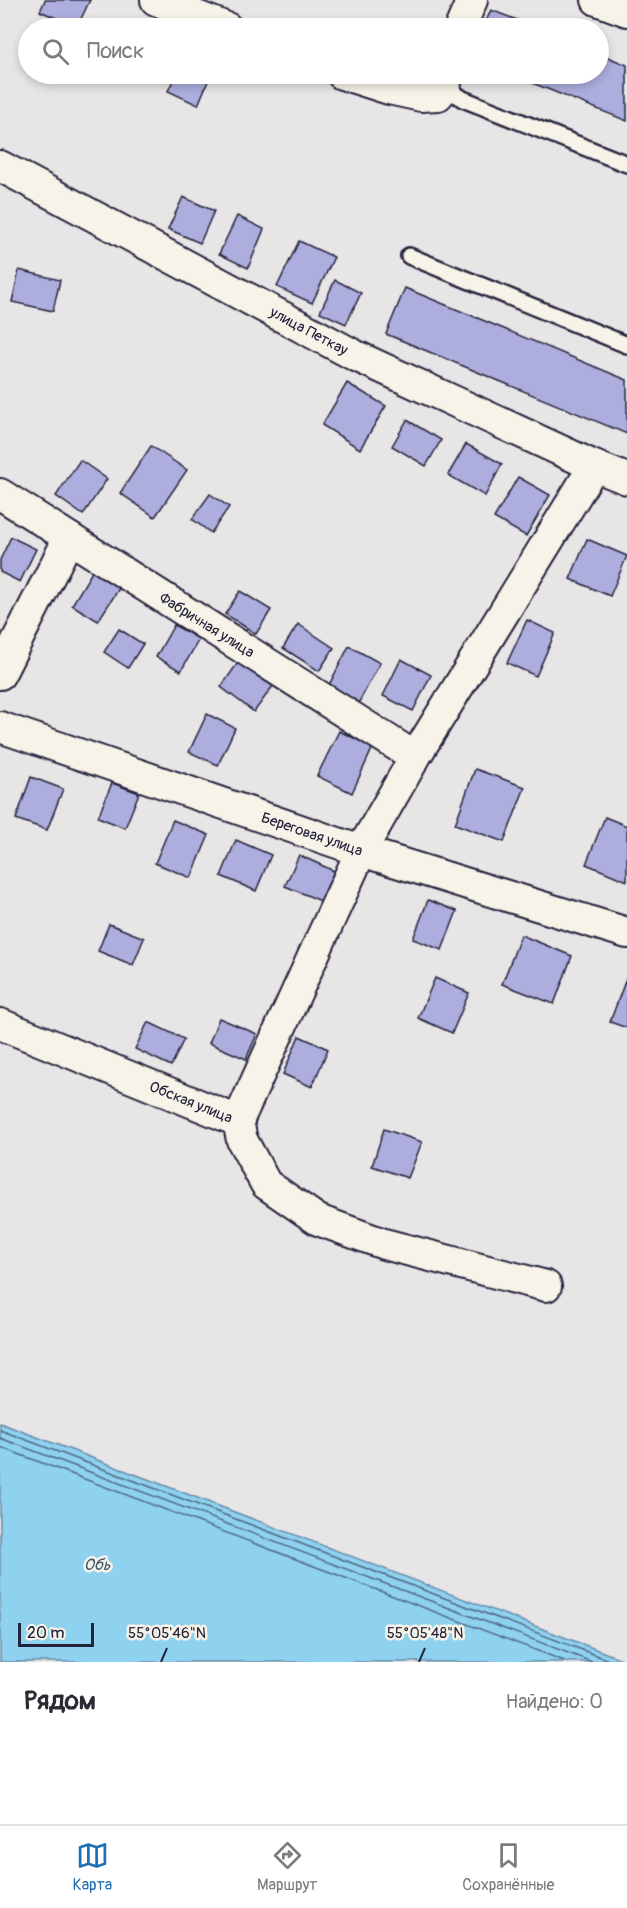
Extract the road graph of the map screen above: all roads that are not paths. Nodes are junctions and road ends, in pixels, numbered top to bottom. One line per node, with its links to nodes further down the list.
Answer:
1 (156, 0): 5 (street)
2 (472, 0): 6 (street)
3 (597, 0): 4 (street)
4 (627, 11)
5 (202, 18)
6 (464, 18)
7 (377, 84): 8 (street)
8 (445, 84)
9 (450, 84): 10 (lane)
10 (627, 164)
11 (0, 166): 14 (street, улица Петкау)
12 (410, 256): 13 (lane)
13 (627, 345)
14 (594, 466): 15 (street, улица Петкау); 20 (street)
15 (627, 479)
16 (0, 494): 17 (street, Фабричная улица)
17 (69, 538): 18 (street); 20 (street, Фабричная улица)
18 (0, 674)
19 (0, 727): 21 (street, Береговая улица)
20 (414, 757): 21 (street)
21 (361, 851): 22 (street, Береговая улица); 24 (street)
22 (627, 933)
23 (0, 1023): 24 (street, Обская улица)
24 (238, 1121): 25 (street, Обская улица)
25 (546, 1286)

